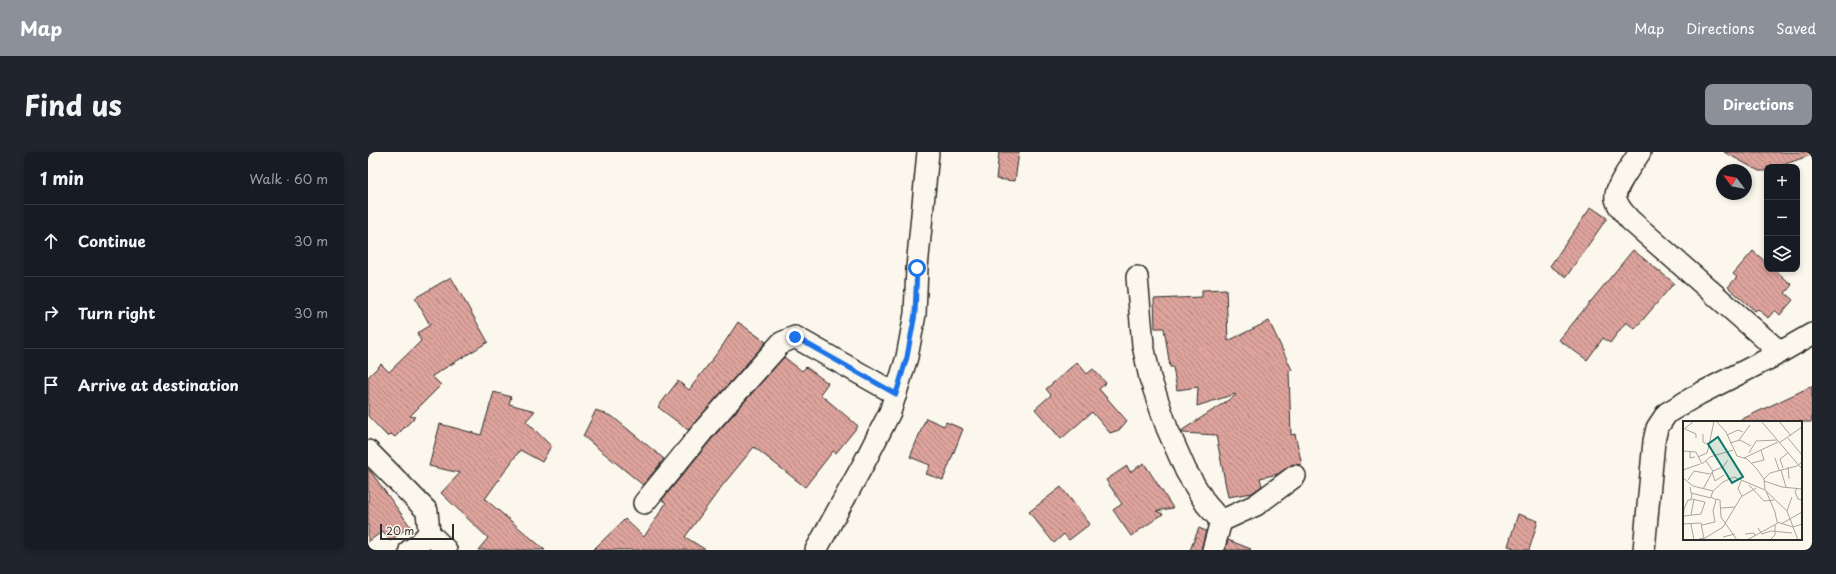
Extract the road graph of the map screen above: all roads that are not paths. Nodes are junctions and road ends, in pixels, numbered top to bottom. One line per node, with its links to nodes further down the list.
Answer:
1 (928, 152): 6 (street)
2 (1640, 152): 5 (street)
3 (1137, 277): 10 (street)
4 (1812, 334): 5 (street)
5 (1780, 352): 16 (street)
6 (896, 394): 9 (street); 14 (street)
7 (368, 451): 11 (street)
8 (1294, 476): 10 (street)
9 (644, 503)
10 (1221, 520): 15 (street)
11 (429, 533): 12 (street); 13 (street)
12 (410, 550)
13 (446, 550)
14 (816, 550)
15 (1213, 550)
16 (1644, 550)

